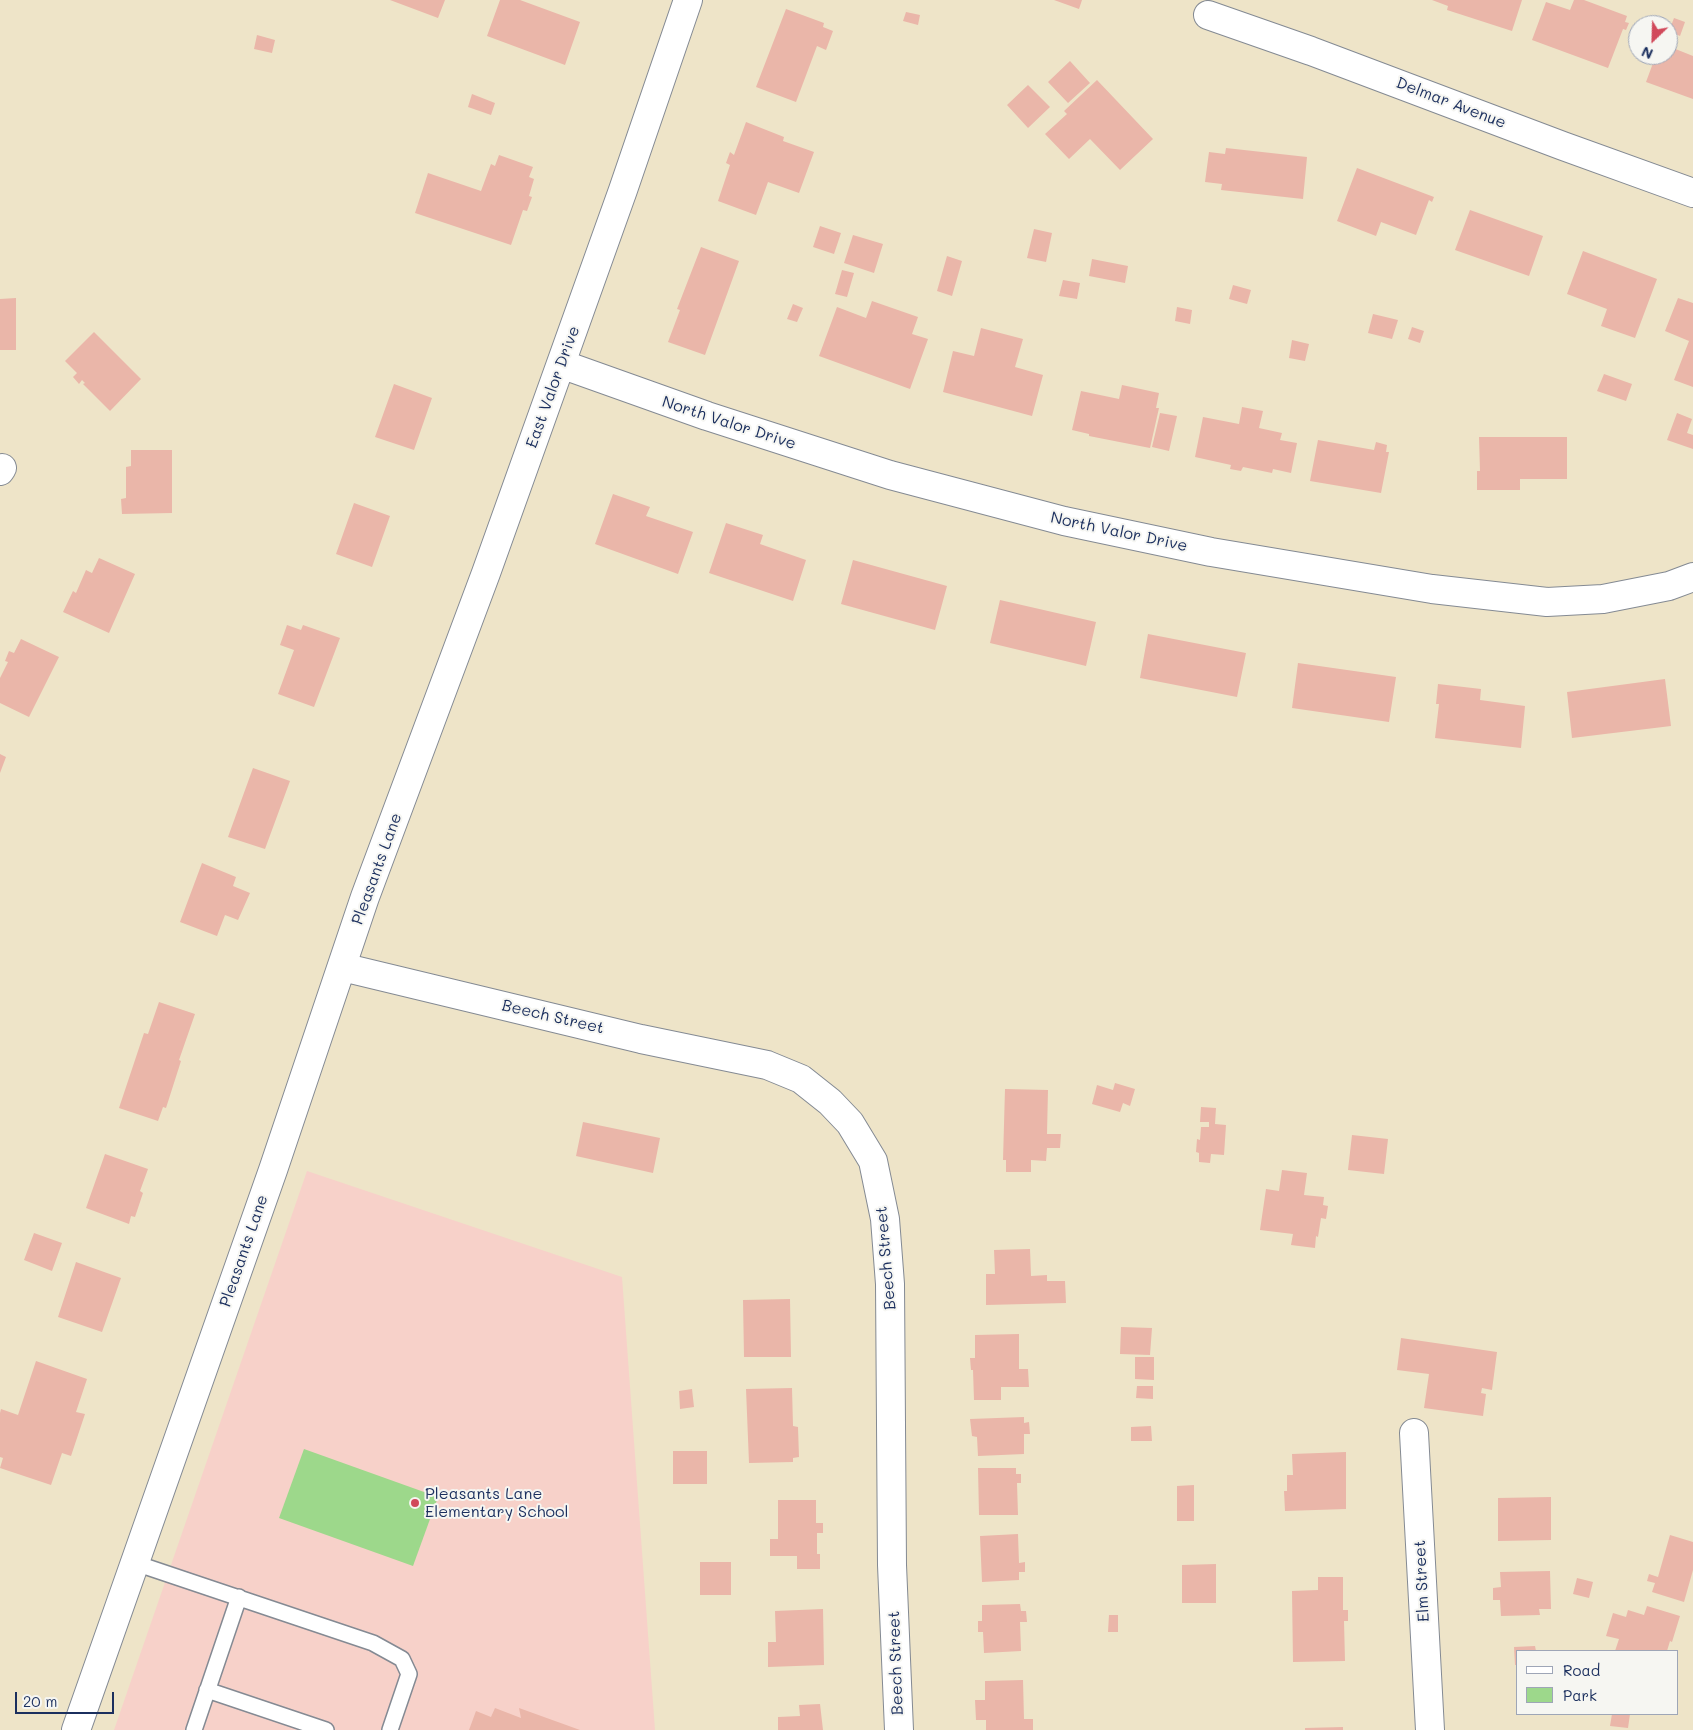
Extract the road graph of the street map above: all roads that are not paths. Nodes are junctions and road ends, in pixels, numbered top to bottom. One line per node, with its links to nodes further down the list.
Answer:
1 (688, 0): 4 (street, East Valor Drive)
2 (1208, 15): 3 (street, Delmar Avenue)
3 (1693, 193)
4 (561, 364): 5 (street, North Valor Drive); 6 (street, East Valor Drive)
5 (1693, 576)
6 (412, 772): 7 (street, Pleasants Lane)
7 (342, 967): 9 (street, Pleasants Lane); 16 (street, Beech Street)
8 (1414, 1433): 17 (street, Elm Street)
9 (135, 1563): 10 (lane); 12 (street, Pleasants Lane)
10 (238, 1597): 11 (lane); 15 (lane)
11 (207, 1690): 13 (lane); 14 (lane)
12 (76, 1730)
13 (194, 1730)
14 (326, 1730)
15 (390, 1730)
16 (899, 1730)
17 (1430, 1730)

